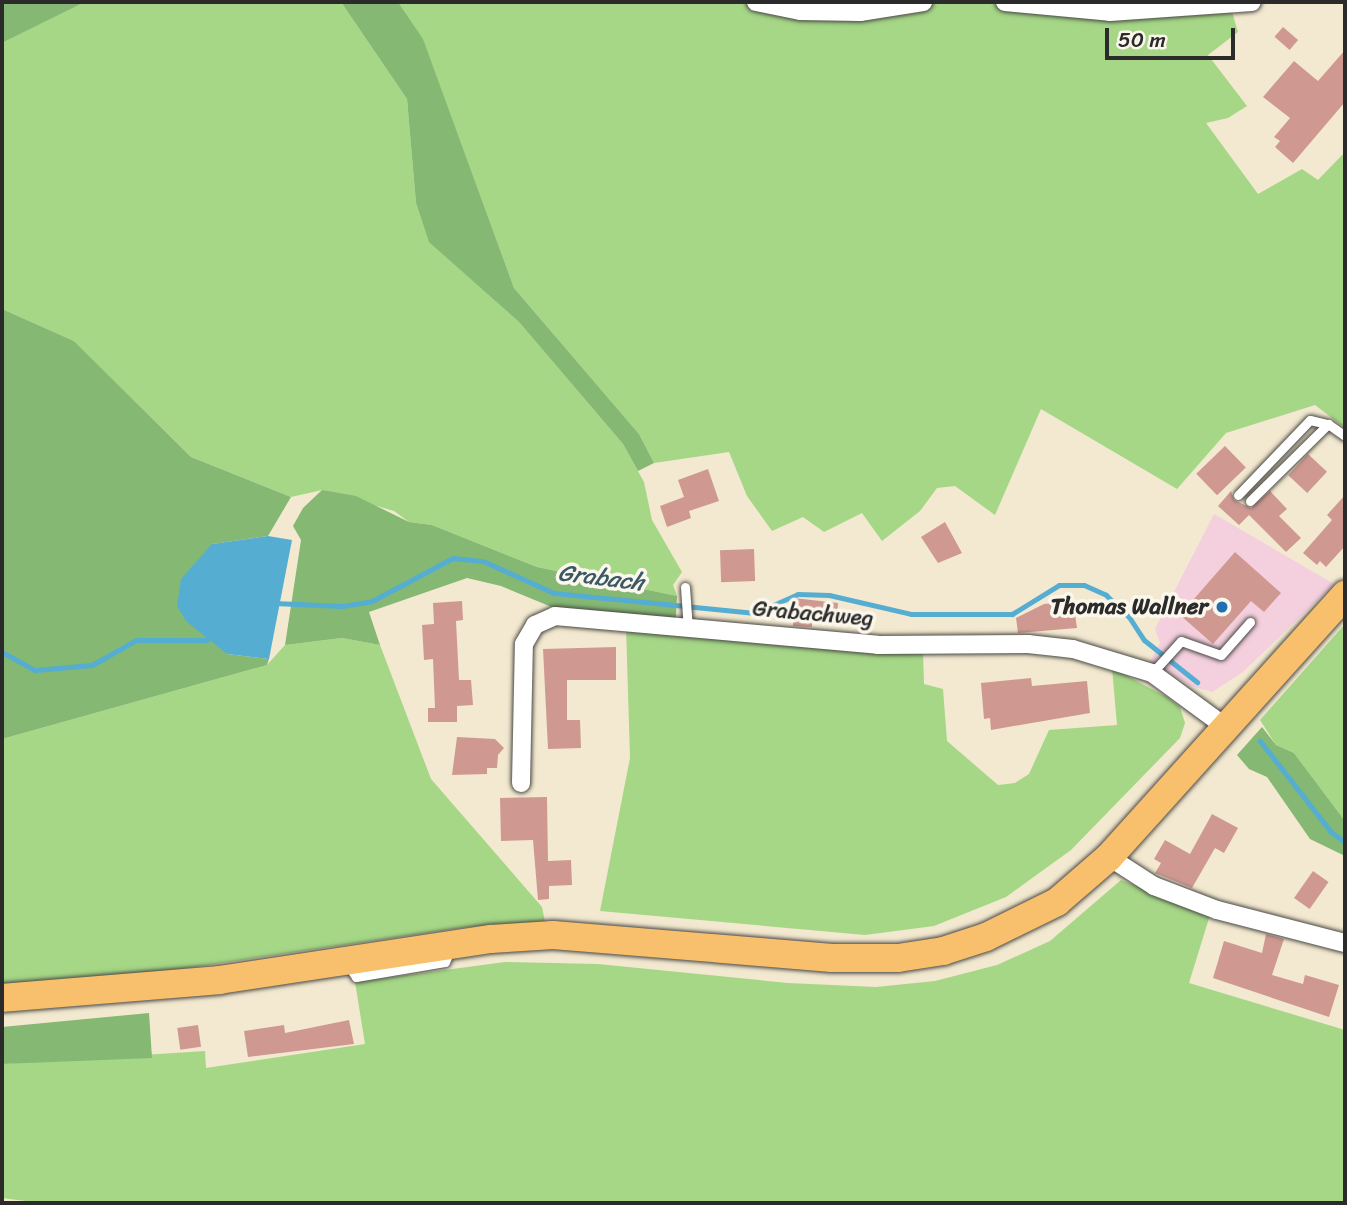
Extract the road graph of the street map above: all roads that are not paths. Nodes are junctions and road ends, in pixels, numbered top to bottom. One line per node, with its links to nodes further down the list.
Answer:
1 (756, 2): 2 (street)
2 (923, 2)
3 (1005, 2): 4 (street)
4 (1252, 2)
5 (1328, 424): 6 (lane); 7 (lane); 8 (lane)
6 (1345, 436)
7 (1238, 495)
8 (1250, 501)
9 (685, 592): 11 (lane)
10 (1345, 595): 14 (main road)
11 (687, 620): 13 (street, Grabachweg); 15 (street, Grabachweg)
12 (1250, 622): 13 (lane)
13 (1155, 668): 14 (street, Grabachweg)
14 (1227, 728): 16 (main road)
15 (521, 783)
16 (1109, 857): 17 (street); 18 (main road)
17 (1345, 943)
18 (2, 998)

